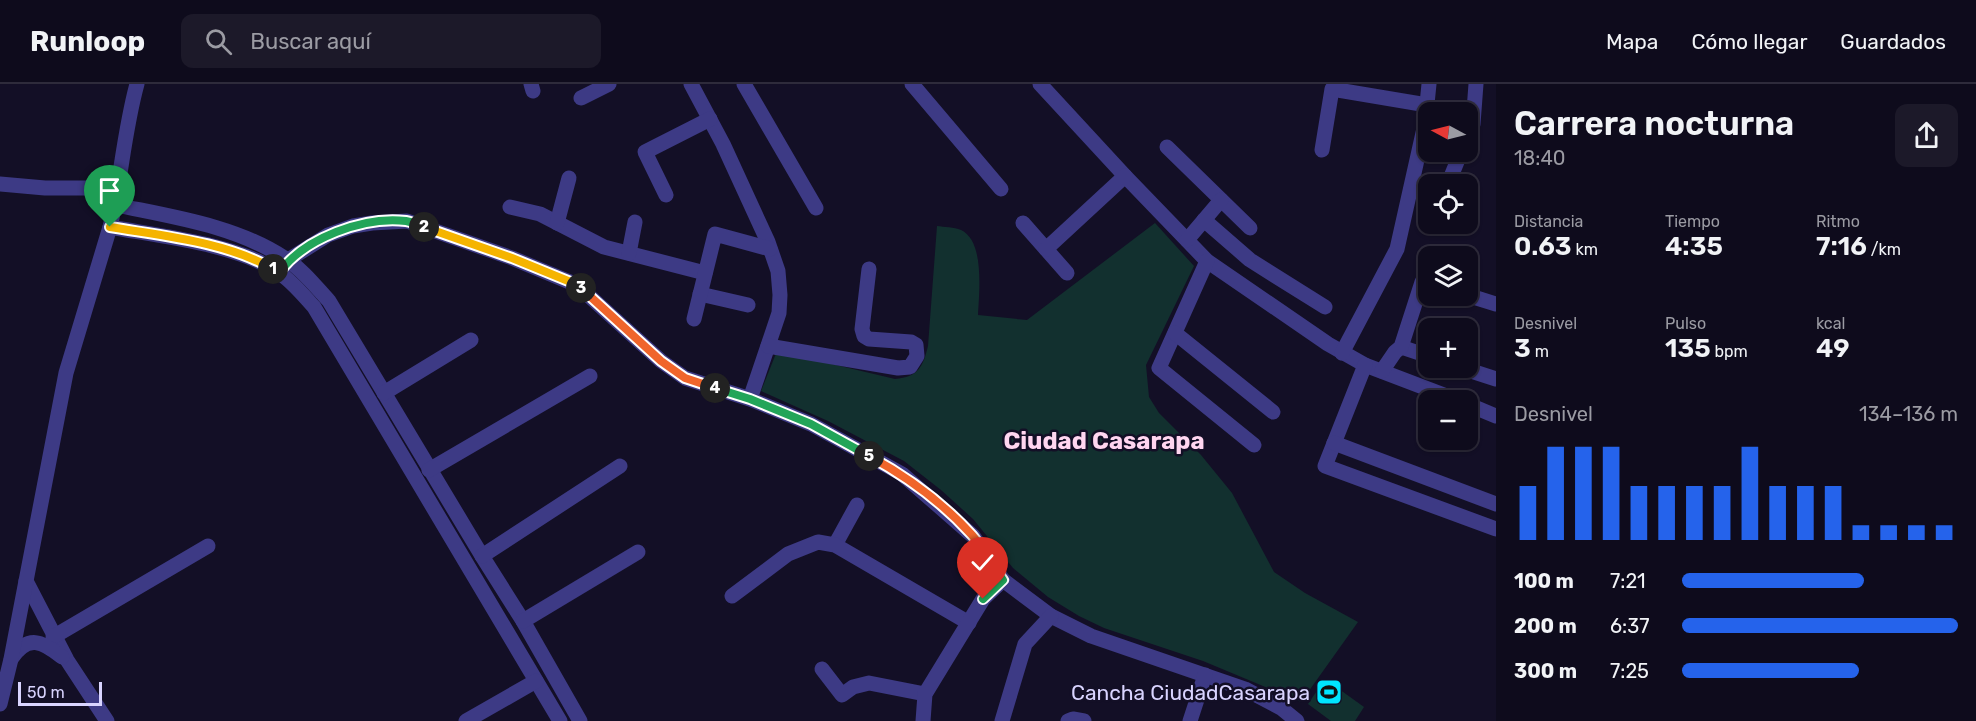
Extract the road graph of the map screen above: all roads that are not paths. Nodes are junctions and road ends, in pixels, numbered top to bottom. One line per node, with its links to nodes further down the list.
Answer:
1 (137, 84): 20 (street)
2 (609, 84): 9 (street)
3 (691, 84): 13 (street)
4 (744, 84): 28 (street)
5 (912, 84): 21 (street)
6 (1040, 84): 17 (street)
7 (1429, 84): 10 (street)
8 (1476, 84): 11 (street)
9 (581, 98)
10 (1427, 102)
11 (1475, 102)
12 (1418, 103): 15 (street)
13 (710, 119): 24 (street); 36 (street)
14 (1167, 147): 25 (street)
15 (1322, 150)
16 (1418, 156): 22 (street)
17 (1125, 176): 35 (street); 37 (street)
18 (569, 178): 31 (street)
19 (0, 184): 20 (street)
20 (118, 188): 26 (street)
21 (1001, 189)
22 (1411, 189): 23 (street); 55 (street)
23 (1418, 191)
24 (666, 195)
25 (1221, 200): 29 (street); 34 (street)
26 (116, 205): 33 (street); 40 (street)
27 (510, 207): 31 (street)
28 (816, 208)
29 (1204, 220): 35 (street); 49 (street)
30 (635, 222): 38 (street)
31 (556, 223): 38 (street)
32 (1023, 223): 37 (street)
33 (110, 227): 40 (street); 79 (street)
34 (1250, 228)
35 (1187, 240): 39 (street)
36 (771, 249): 42 (street); 53 (street)
37 (1046, 249): 43 (street)
38 (629, 253): 42 (street)
39 (1207, 261): 51 (street); 55 (street)
40 (284, 266): 63 (street); 64 (street); 90 (street)
41 (868, 269): 53 (street)
42 (705, 273): 44 (street)
43 (1067, 273)
44 (700, 294): 48 (street); 50 (street)
45 (1418, 294): 54 (street)
46 (1478, 298): 47 (street)
47 (1496, 304)
48 (748, 305)
49 (1325, 307)
50 (694, 319)
51 (1175, 333): 66 (street); 69 (street)
52 (471, 340): 63 (street)
53 (768, 346): 64 (street)
54 (1401, 347): 56 (street); 58 (street)
55 (1342, 352): 57 (street)
56 (1418, 353)
57 (1365, 365): 58 (street); 68 (street)
58 (1382, 371): 62 (street)
59 (1478, 373): 61 (street)
60 (590, 376): 71 (street)
61 (1496, 379)
62 (1431, 390)
63 (384, 393): 71 (street)
64 (750, 399): 80 (street)
65 (1478, 409): 67 (street)
66 (1273, 412)
67 (1496, 416)
68 (1334, 443): 72 (street); 74 (street)
69 (1254, 445)
70 (620, 466): 78 (street)
71 (429, 470): 78 (street)
72 (1496, 504)
73 (857, 506): 75 (street)
74 (1496, 530)
75 (835, 544): 81 (street); 84 (street)
76 (208, 546): 85 (street)
77 (638, 552): 83 (street)
78 (482, 556): 83 (street)
79 (26, 580): 85 (street); 86 (street)
80 (1003, 580): 82 (street); 84 (street)
81 (732, 596)
82 (1051, 616): 89 (street); 98 (street)
83 (523, 621): 96 (street)
84 (969, 623): 91 (street)
85 (53, 637): 87 (street)
86 (11, 659): 87 (street); 92 (street)
87 (67, 660): 93 (street)
88 (822, 669): 91 (street)
89 (1205, 675): 101 (street); 102 (street)
90 (536, 681): 94 (street); 95 (street)
91 (925, 694): 97 (street)
92 (0, 704)
93 (107, 721)
94 (466, 721)
95 (560, 721)
96 (580, 721)
97 (923, 721)
98 (1002, 721)
99 (1068, 721): 100 (street)
100 (1084, 721)
101 (1190, 721)
102 (1297, 721)

